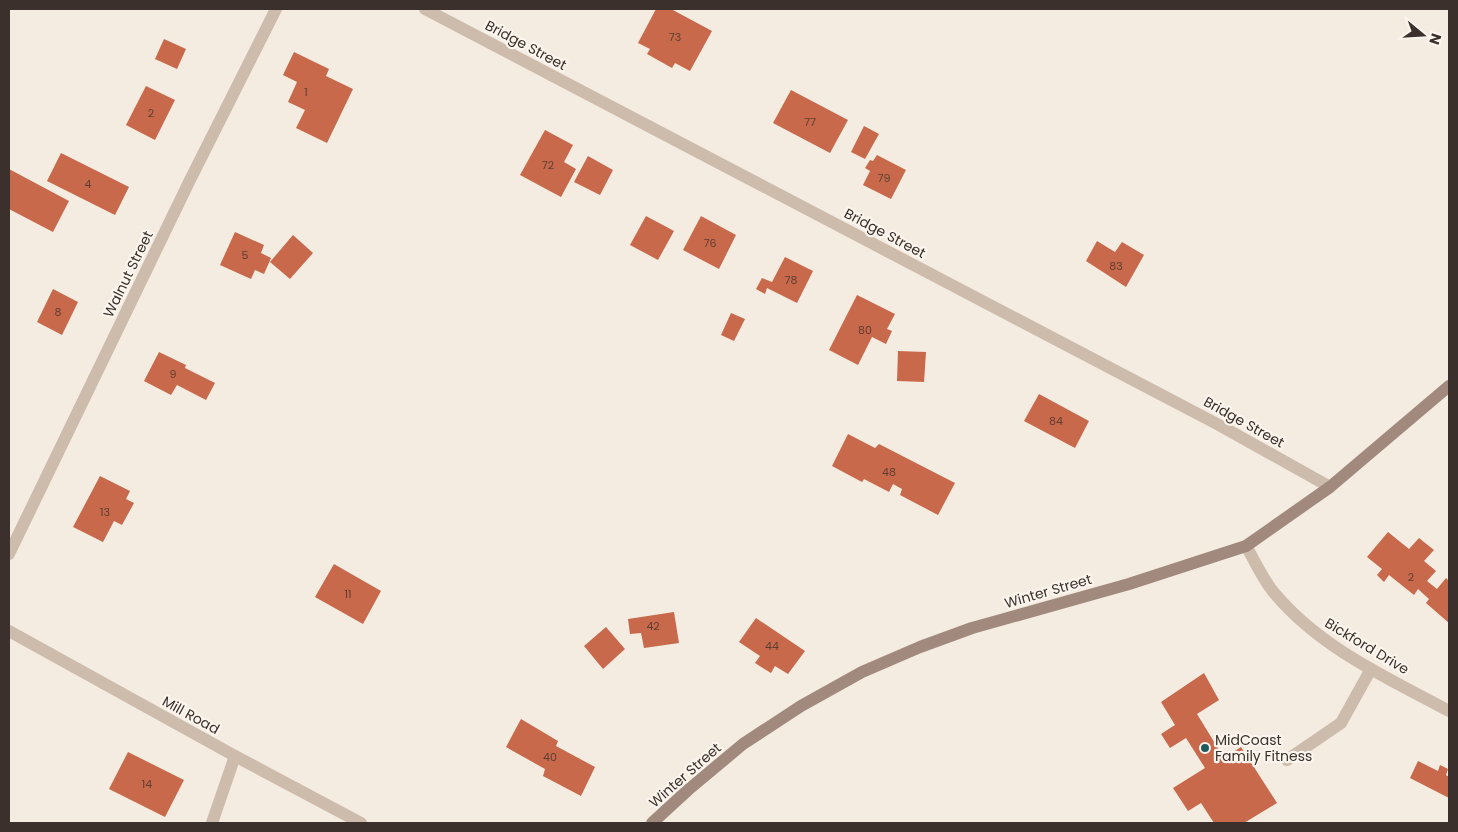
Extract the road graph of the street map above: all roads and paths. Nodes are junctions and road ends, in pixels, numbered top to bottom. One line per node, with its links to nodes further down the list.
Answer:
1 (276, 9): 6 (street, Walnut Street)
2 (425, 9): 4 (street, Bridge Street)
3 (1449, 386): 4 (street, Winter Street)
4 (1330, 487): 5 (street, Winter Street)
5 (1246, 546): 8 (street, Bickford Drive); 14 (street, Winter Street)
6 (9, 554)
7 (9, 631): 10 (street, Mill Road)
8 (1371, 669): 9 (street, Bickford Drive); 11 (street)
9 (1449, 710)
10 (235, 756): 12 (street); 13 (street, Mill Road)
11 (1287, 760)
12 (212, 823)
13 (361, 823)
14 (652, 823)

